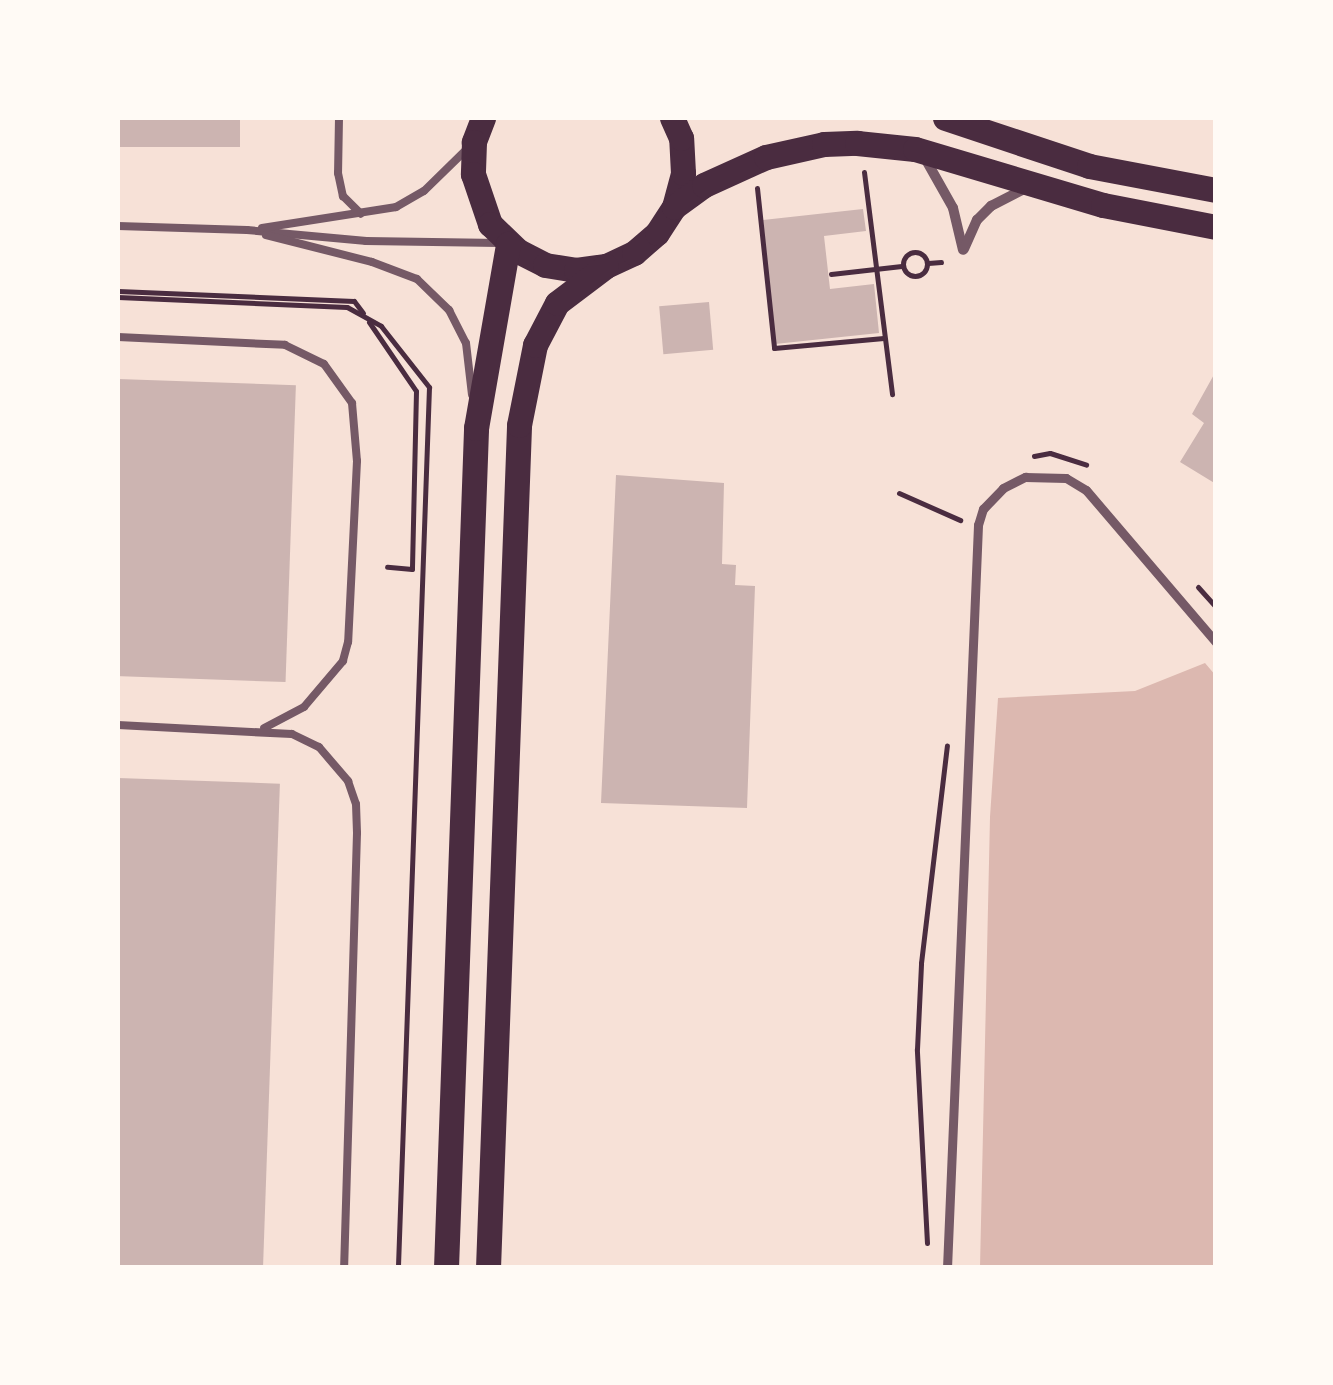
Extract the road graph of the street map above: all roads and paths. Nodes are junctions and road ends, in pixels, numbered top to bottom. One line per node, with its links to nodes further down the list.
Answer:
1 (340, 118): 12 (lane)
2 (483, 118): 5 (main road)
3 (672, 118): 11 (main road)
4 (945, 118): 10 (main road)
5 (474, 142): 12 (lane); 16 (main road)
6 (915, 150): 9 (main road); 9 (street); 11 (main road)
7 (864, 169): 21 (path)
8 (756, 186): 25 (path)
9 (1043, 186): 14 (main road)
10 (1216, 190)
11 (674, 207): 19 (main road)
12 (360, 214): 15 (lane)
13 (118, 226): 15 (lane)
14 (1216, 227)
15 (247, 230): 16 (lane); 27 (lane)
16 (508, 244): 19 (main road); 27 (main road)
17 (941, 262): 18 (path)
18 (928, 263): 20 (path); 20 (path)
19 (606, 266): 38 (main road)
20 (903, 266): 21 (path)
21 (876, 269): 22 (path); 25 (path)
22 (831, 274)
23 (118, 297): 36 (path)
24 (118, 338): 34 (lane)
25 (884, 338): 26 (path)
26 (892, 394)
27 (476, 428): 37 (main road)
28 (899, 493): 29 (path)
29 (958, 520)
30 (388, 567): 31 (path)
31 (412, 569)
32 (1216, 642): 39 (street)
33 (118, 725): 34 (lane)
34 (261, 730): 35 (lane)
35 (344, 1268)
36 (398, 1268)
37 (446, 1268)
38 (488, 1268)
39 (947, 1268)

